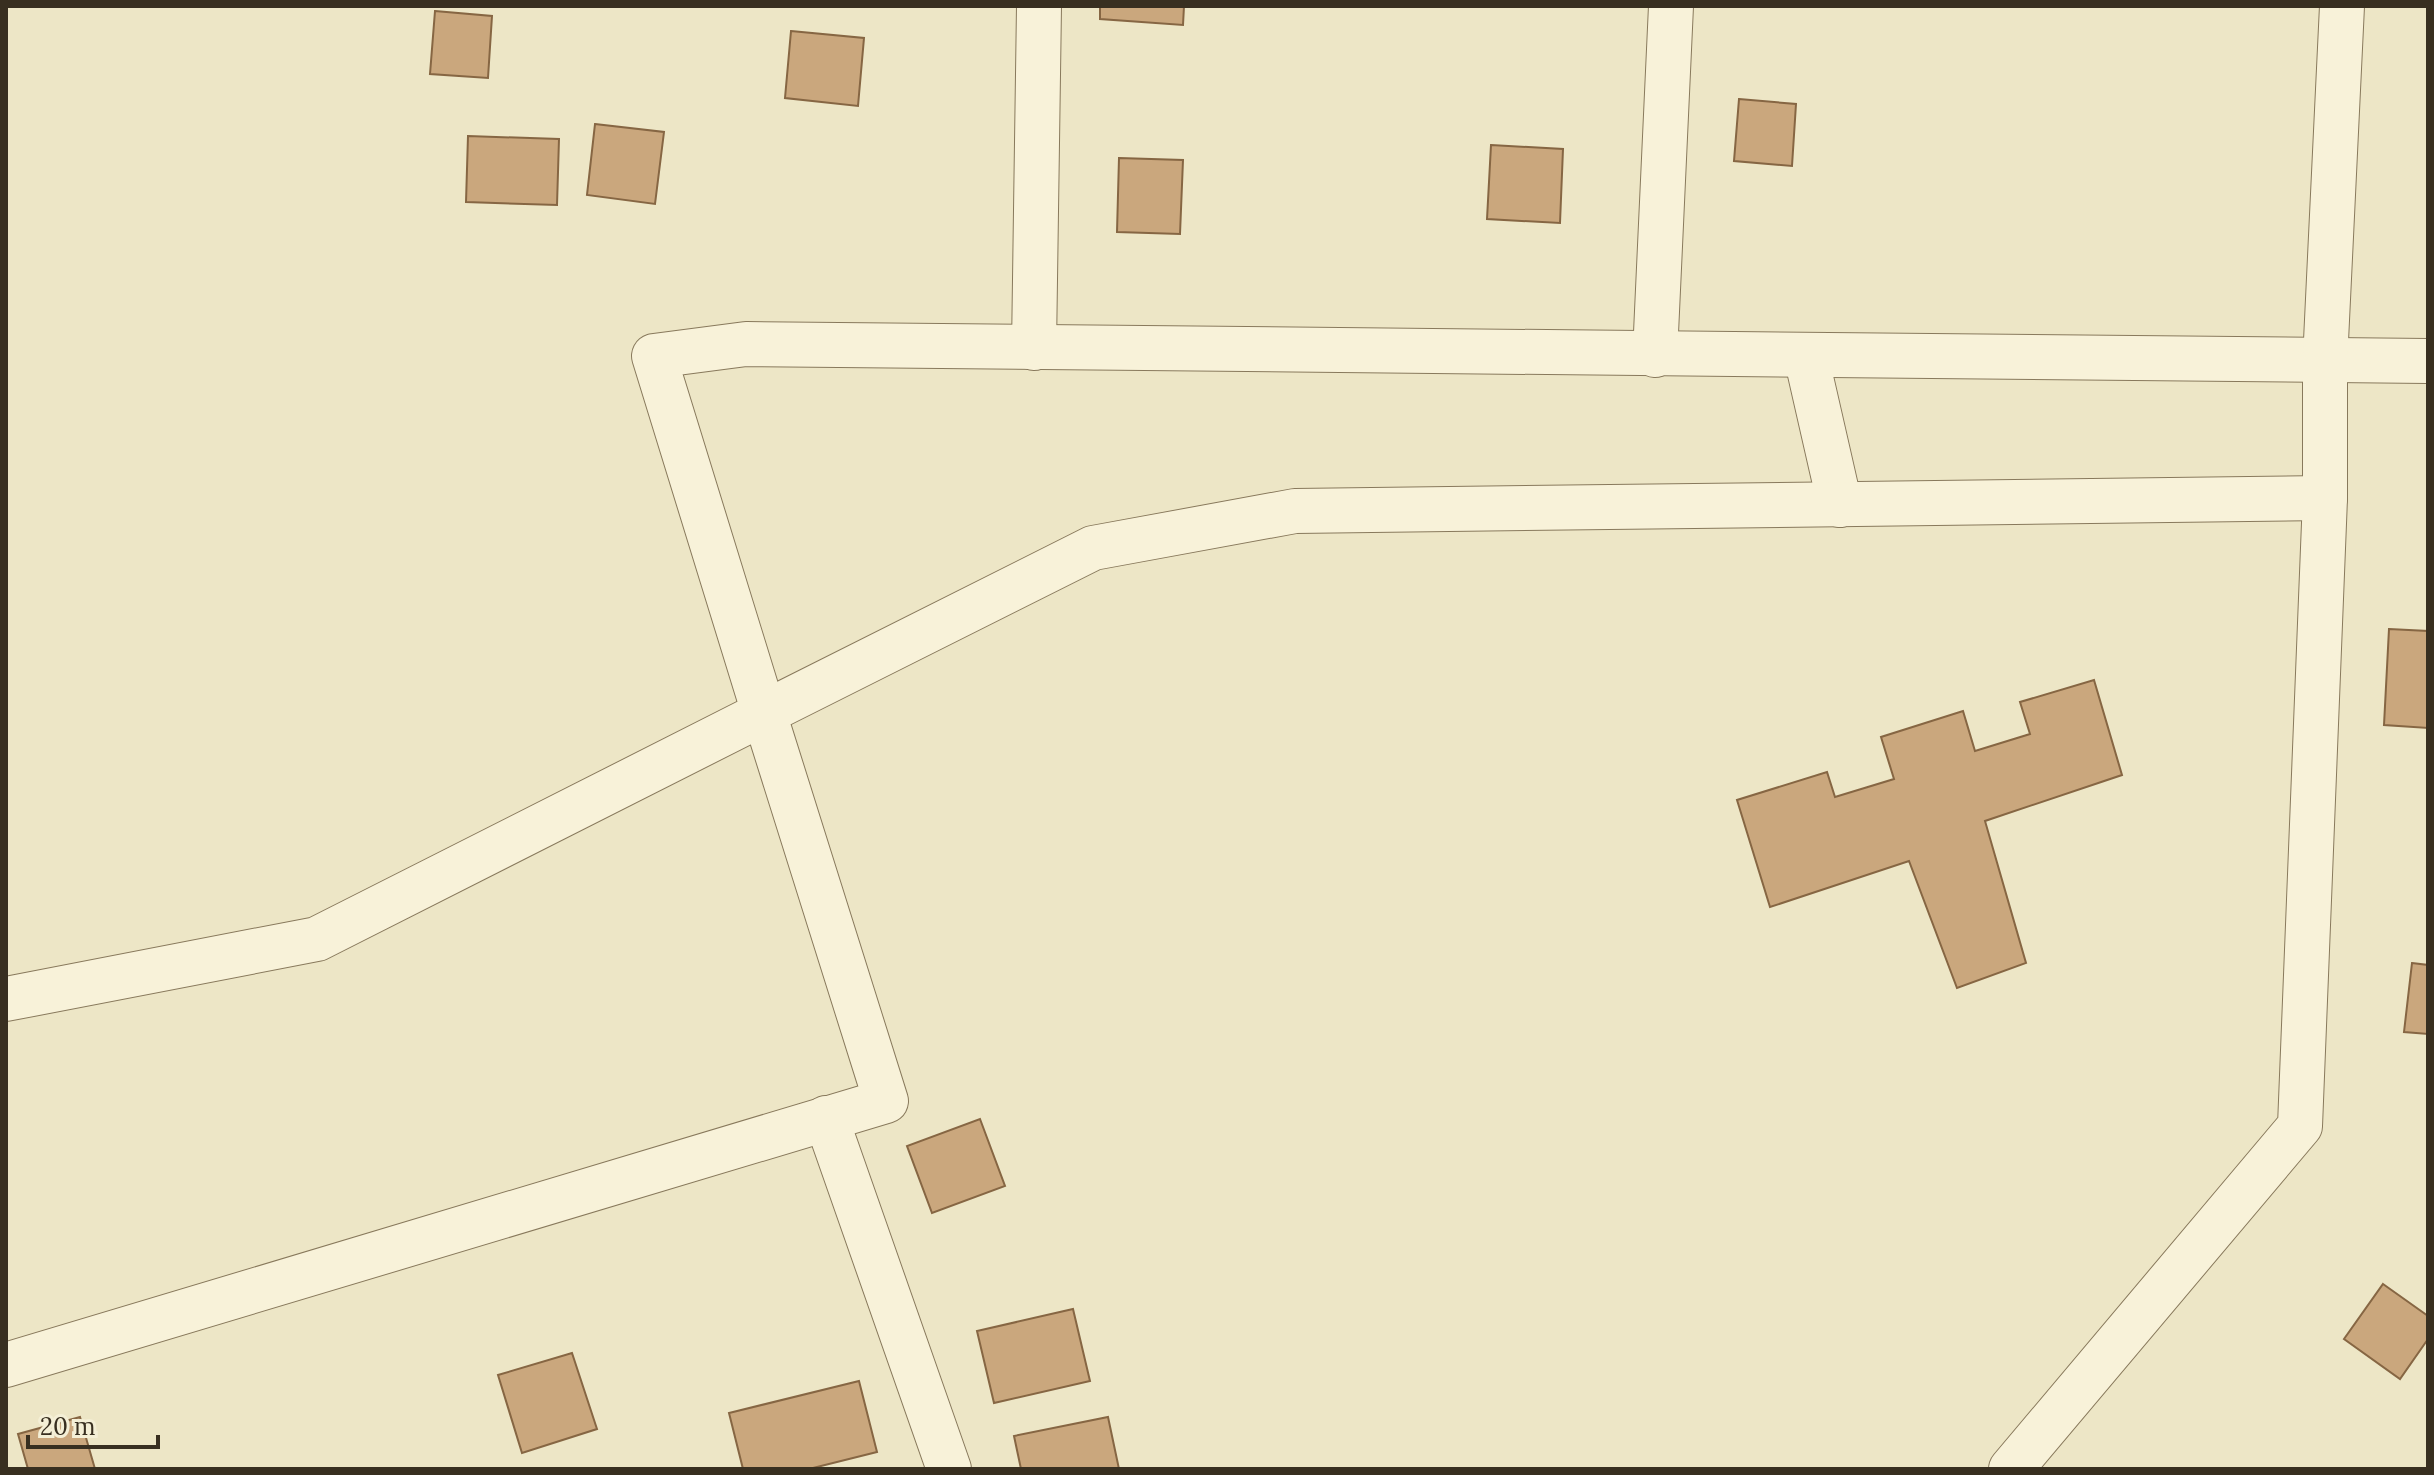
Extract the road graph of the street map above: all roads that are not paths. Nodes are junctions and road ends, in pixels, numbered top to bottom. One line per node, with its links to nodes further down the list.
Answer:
1 (1039, 6): 4 (street)
2 (1671, 6): 5 (street)
3 (2342, 6): 8 (street)
4 (1034, 348): 5 (street); 11 (street)
5 (1655, 355): 6 (street)
6 (1806, 356): 8 (street); 10 (street)
7 (2428, 361): 8 (street)
8 (2325, 362): 9 (street)
9 (2325, 498): 10 (street); 16 (street)
10 (1840, 505): 11 (street)
11 (764, 713): 12 (street); 13 (street)
12 (6, 999)
13 (826, 1118): 14 (street); 15 (street)
14 (6, 1365)
15 (949, 1469)
16 (2011, 1469)

